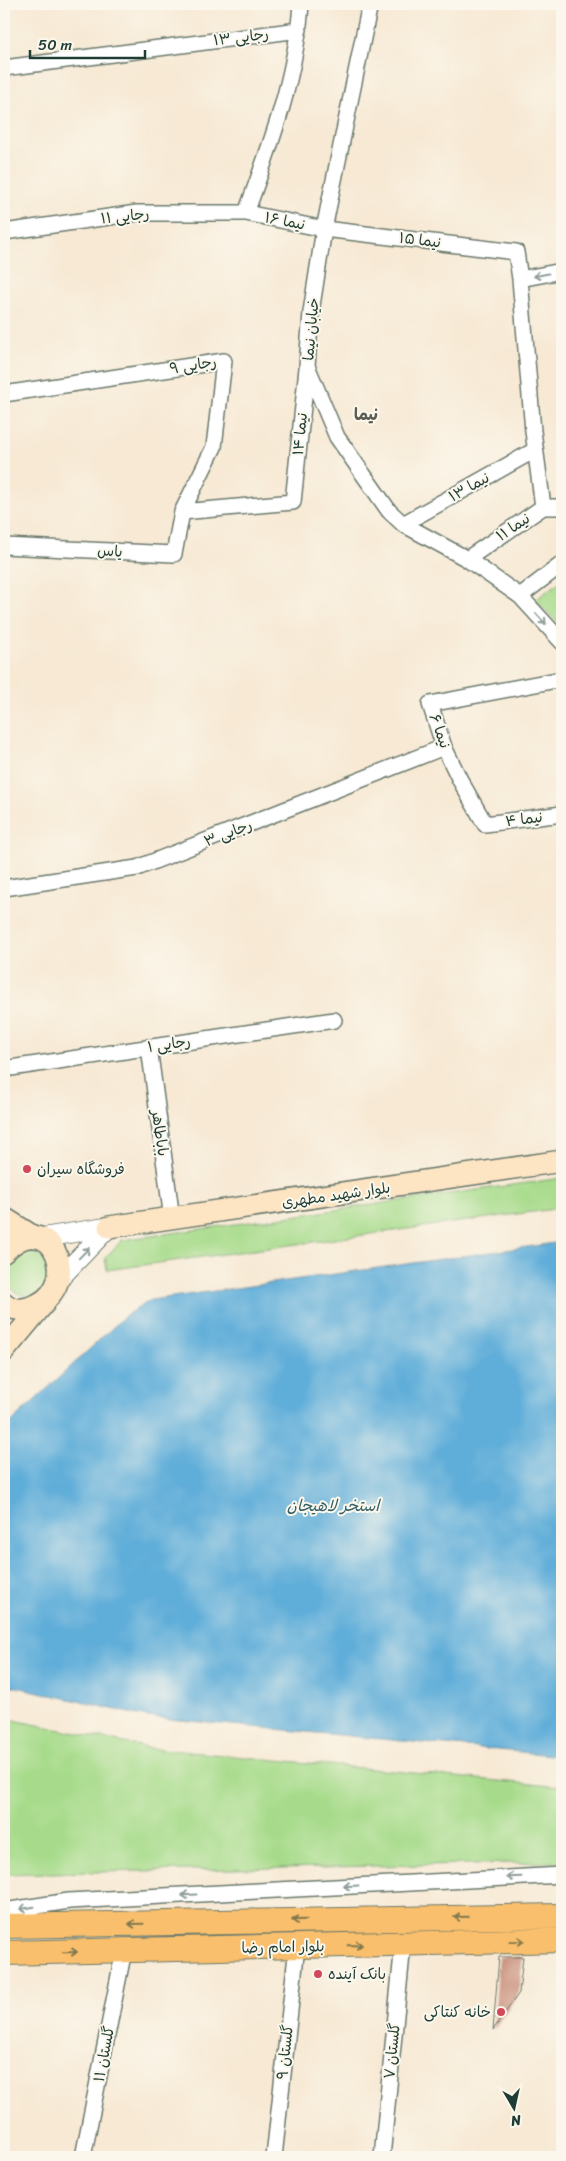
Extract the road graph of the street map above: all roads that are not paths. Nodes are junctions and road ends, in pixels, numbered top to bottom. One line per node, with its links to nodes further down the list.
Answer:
1 (301, 4): 3 (street)
2 (370, 4): 6 (street, خیابان نیما)
3 (299, 30): 4 (street, رجایی ۱۳); 5 (street)
4 (4, 68)
5 (246, 213): 6 (street, نیما ۱۶); 7 (street, رجایی ۱۱)
6 (324, 229): 9 (street, نیما ۱۵); 10 (street, خیابان نیما)
7 (4, 232)
8 (562, 271): 9 (street, one-way to 9)
9 (520, 279): 12 (street)
10 (307, 366): 15 (street, نیما ۱۴); 16 (street, خیابان نیما)
11 (4, 394): 15 (street, رجایی ۹)
12 (535, 450): 13 (street); 16 (street, نیما ۱۳)
13 (543, 507): 14 (street, نیما ۱۱); 18 (street, نیما ۱۱)
14 (562, 507)
15 (182, 512): 17 (street, یاس)
16 (403, 524): 18 (street, خیابان نیما)
17 (4, 546)
18 (467, 559): 20 (street, خیابان نیما)
19 (562, 564): 20 (street)
20 (520, 596): 21 (street, خیابان نیما, one-way to 21)
21 (562, 642)
22 (562, 679): 23 (street, نیما ۶)
23 (444, 747): 25 (street, نیما ۶); 26 (street, رجایی ۳)
24 (562, 814): 25 (street, نیما ۴)
25 (485, 824)
26 (4, 888)
27 (334, 1020): 28 (street, رجایی ۱)
28 (149, 1047): 29 (street, رجایی ۱); 32 (street, باباطاهر)
29 (4, 1069)
30 (562, 1161): 32 (main road, بلوار شهید مطهری)
31 (4, 1218): 34 (main road)
32 (172, 1218): 33 (main road, بلوار شهید مطهری)
33 (109, 1228): 34 (street); 36 (street, one-way to 33)
34 (37, 1237): 35 (main road); 36 (main road)
35 (4, 1252)
36 (54, 1288): 37 (main road); 38 (main road)
37 (4, 1303)
38 (4, 1351)
39 (562, 1875): 40 (street, one-way to 40)
40 (4, 1911)
41 (562, 1916): 42 (main road, بلوار امام رضا, one-way to 42)
42 (4, 1926)
43 (562, 1940): 44 (main road, بلوار امام رضا, one-way to 43)
44 (403, 1944): 45 (main road, بلوار امام رضا, one-way to 44); 50 (street, گلستان ۷)
45 (297, 1946): 46 (main road, بلوار امام رضا); 49 (street, گلستان ۹)
46 (124, 1950): 47 (main road, بلوار امام رضا, one-way to 46); 48 (street, گلستان ۱۱)
47 (4, 1953)
48 (83, 2157)
49 (274, 2157)
50 (382, 2157)

